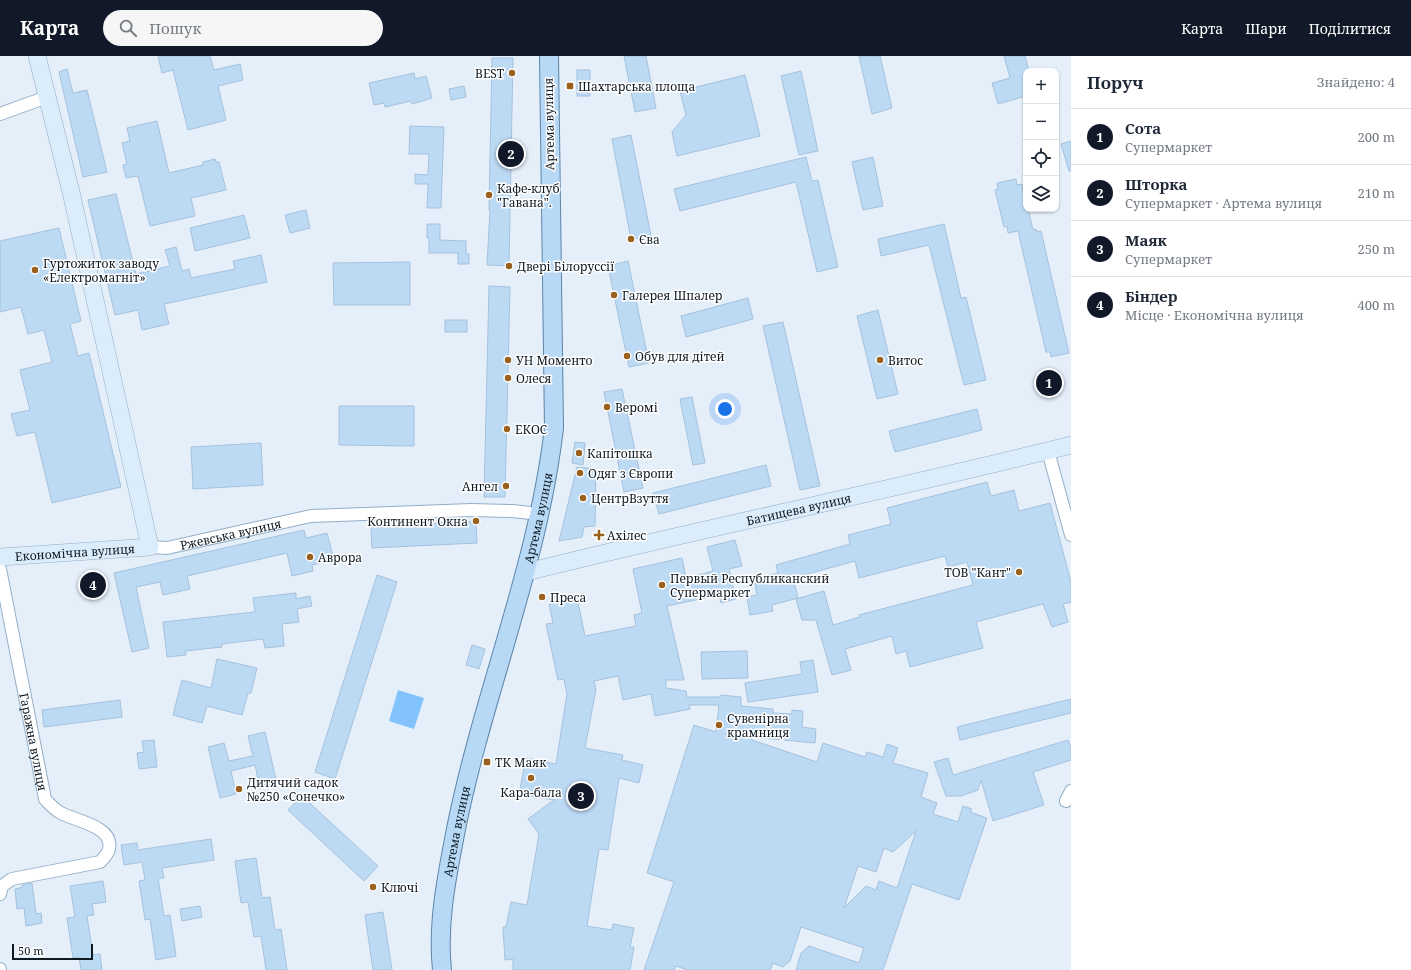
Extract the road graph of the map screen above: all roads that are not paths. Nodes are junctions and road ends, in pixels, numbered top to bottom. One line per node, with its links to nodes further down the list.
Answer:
1 (37, 56): 3 (street)
2 (549, 56): 7 (main road, Артема вулиця)
3 (47, 97): 4 (street); 9 (street)
4 (0, 114)
5 (1071, 445): 6 (street, Батищева вулиця)
6 (1048, 451): 8 (street); 12 (street, Батищева вулиця)
7 (540, 514): 9 (street, Ржевська вулиця); 12 (main road, Артема вулиця)
8 (1071, 535)
9 (150, 547): 10 (street, Економічна вулиця)
10 (0, 557)
11 (0, 569): 13 (street, Гаражна вулиця)
12 (527, 572): 14 (main road, Артема вулиця)
13 (0, 894)
14 (442, 970)

